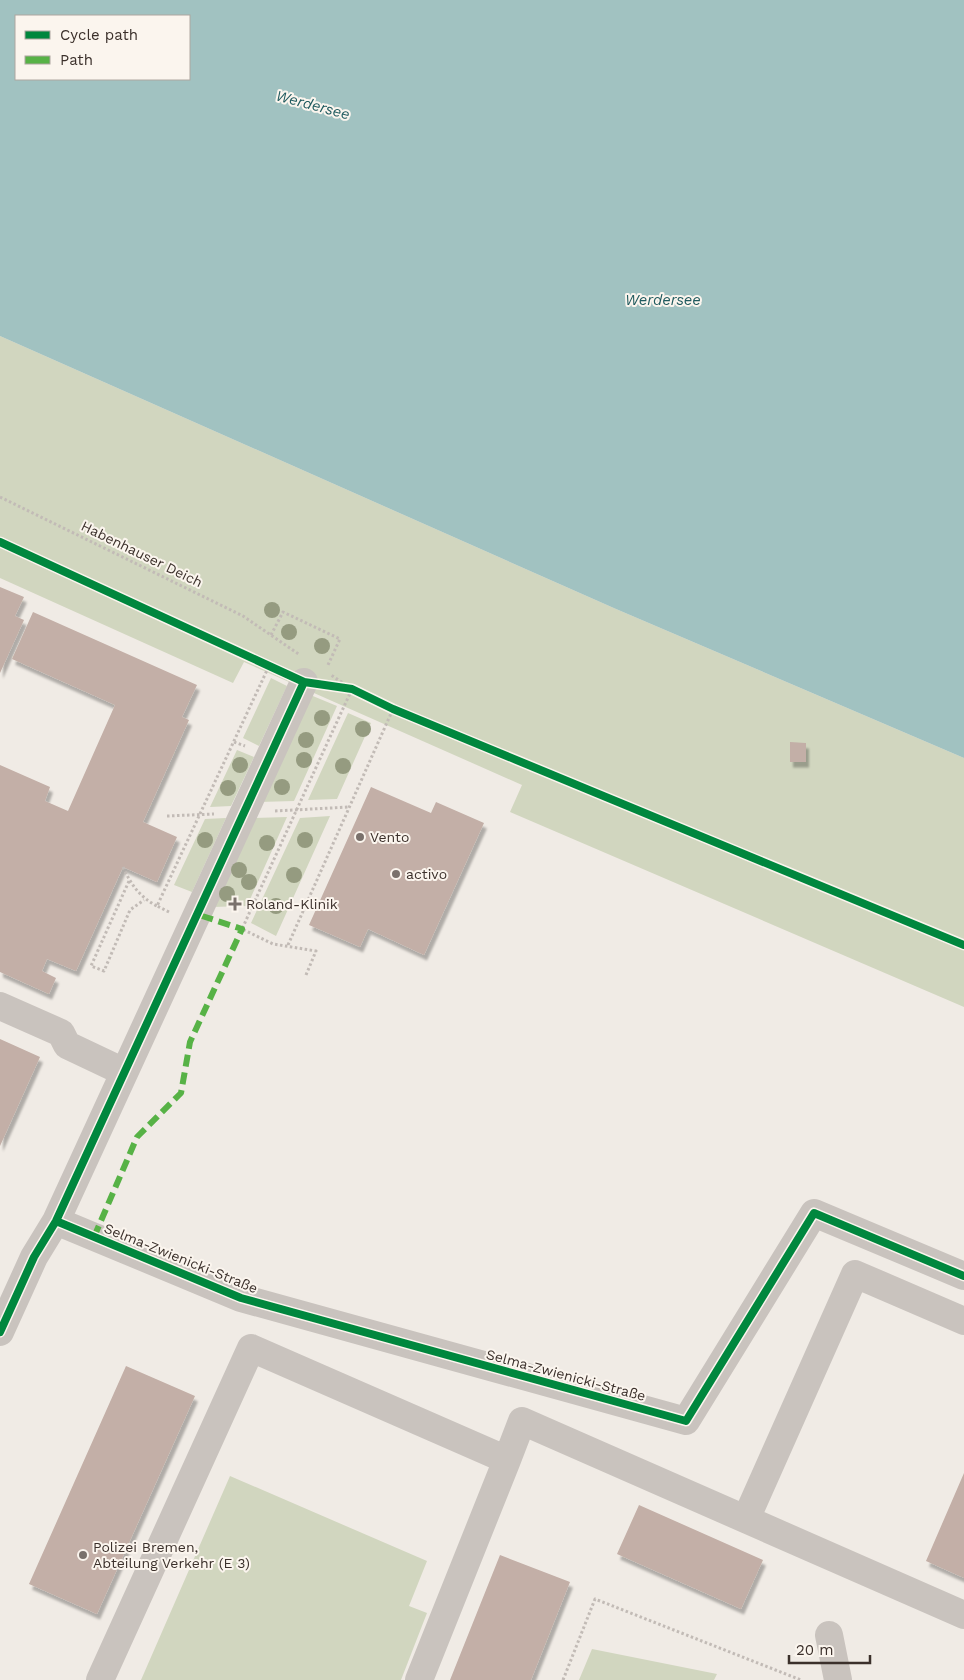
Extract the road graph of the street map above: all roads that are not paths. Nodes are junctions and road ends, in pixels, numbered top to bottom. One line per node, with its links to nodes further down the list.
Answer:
1 (314, 676): 3 (street)
2 (0, 1006): 3 (street)
3 (124, 1072): 4 (street)
4 (56, 1221): 5 (street, Selma-Zwienicki-Straße); 7 (street)
5 (964, 1276)
6 (964, 1321): 9 (street)
7 (0, 1332)
8 (508, 1460): 9 (street); 12 (street); 13 (street)
9 (746, 1519): 10 (street)
10 (964, 1614)
11 (829, 1636): 14 (street)
12 (100, 1680)
13 (419, 1680)
14 (838, 1680)

